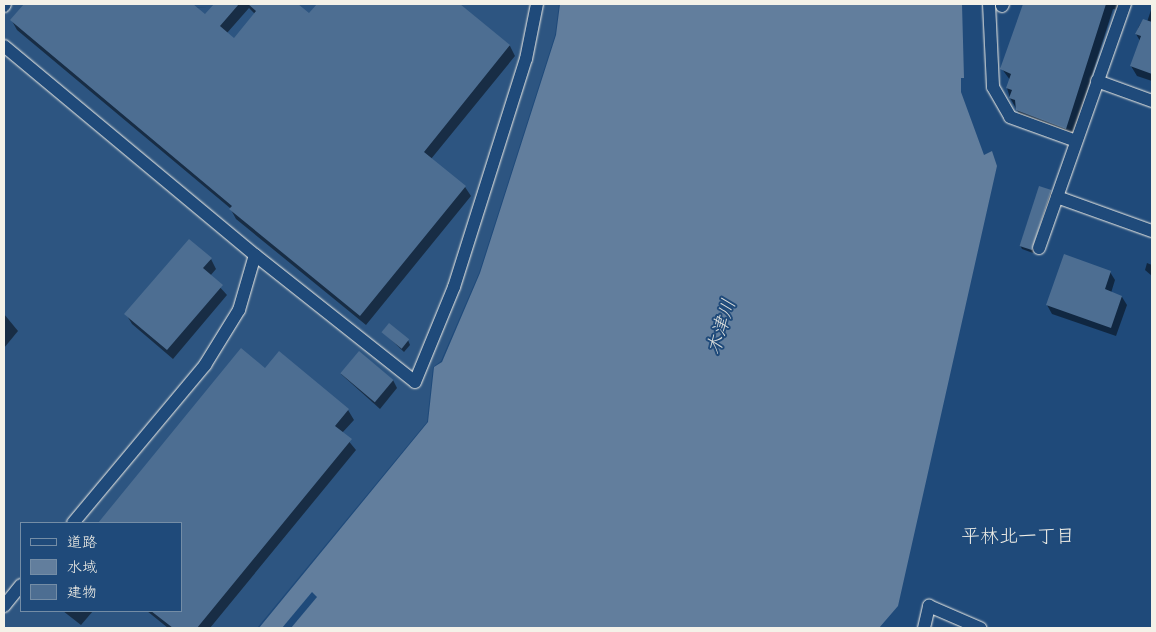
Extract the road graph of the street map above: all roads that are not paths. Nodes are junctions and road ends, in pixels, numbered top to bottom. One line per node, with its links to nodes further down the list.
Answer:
1 (537, 4): 11 (lane)
2 (989, 4): 7 (lane)
3 (1125, 4): 5 (lane)
4 (4, 46): 11 (lane)
5 (1097, 81): 6 (lane); 7 (lane)
6 (1152, 101)
7 (1076, 141): 8 (lane)
8 (1057, 197): 9 (lane); 10 (lane)
9 (1152, 231)
10 (1039, 248)
11 (255, 255): 12 (lane)
12 (74, 522)
13 (20, 586): 14 (lane)
14 (4, 606)
15 (924, 628): 16 (lane)
16 (980, 628)

